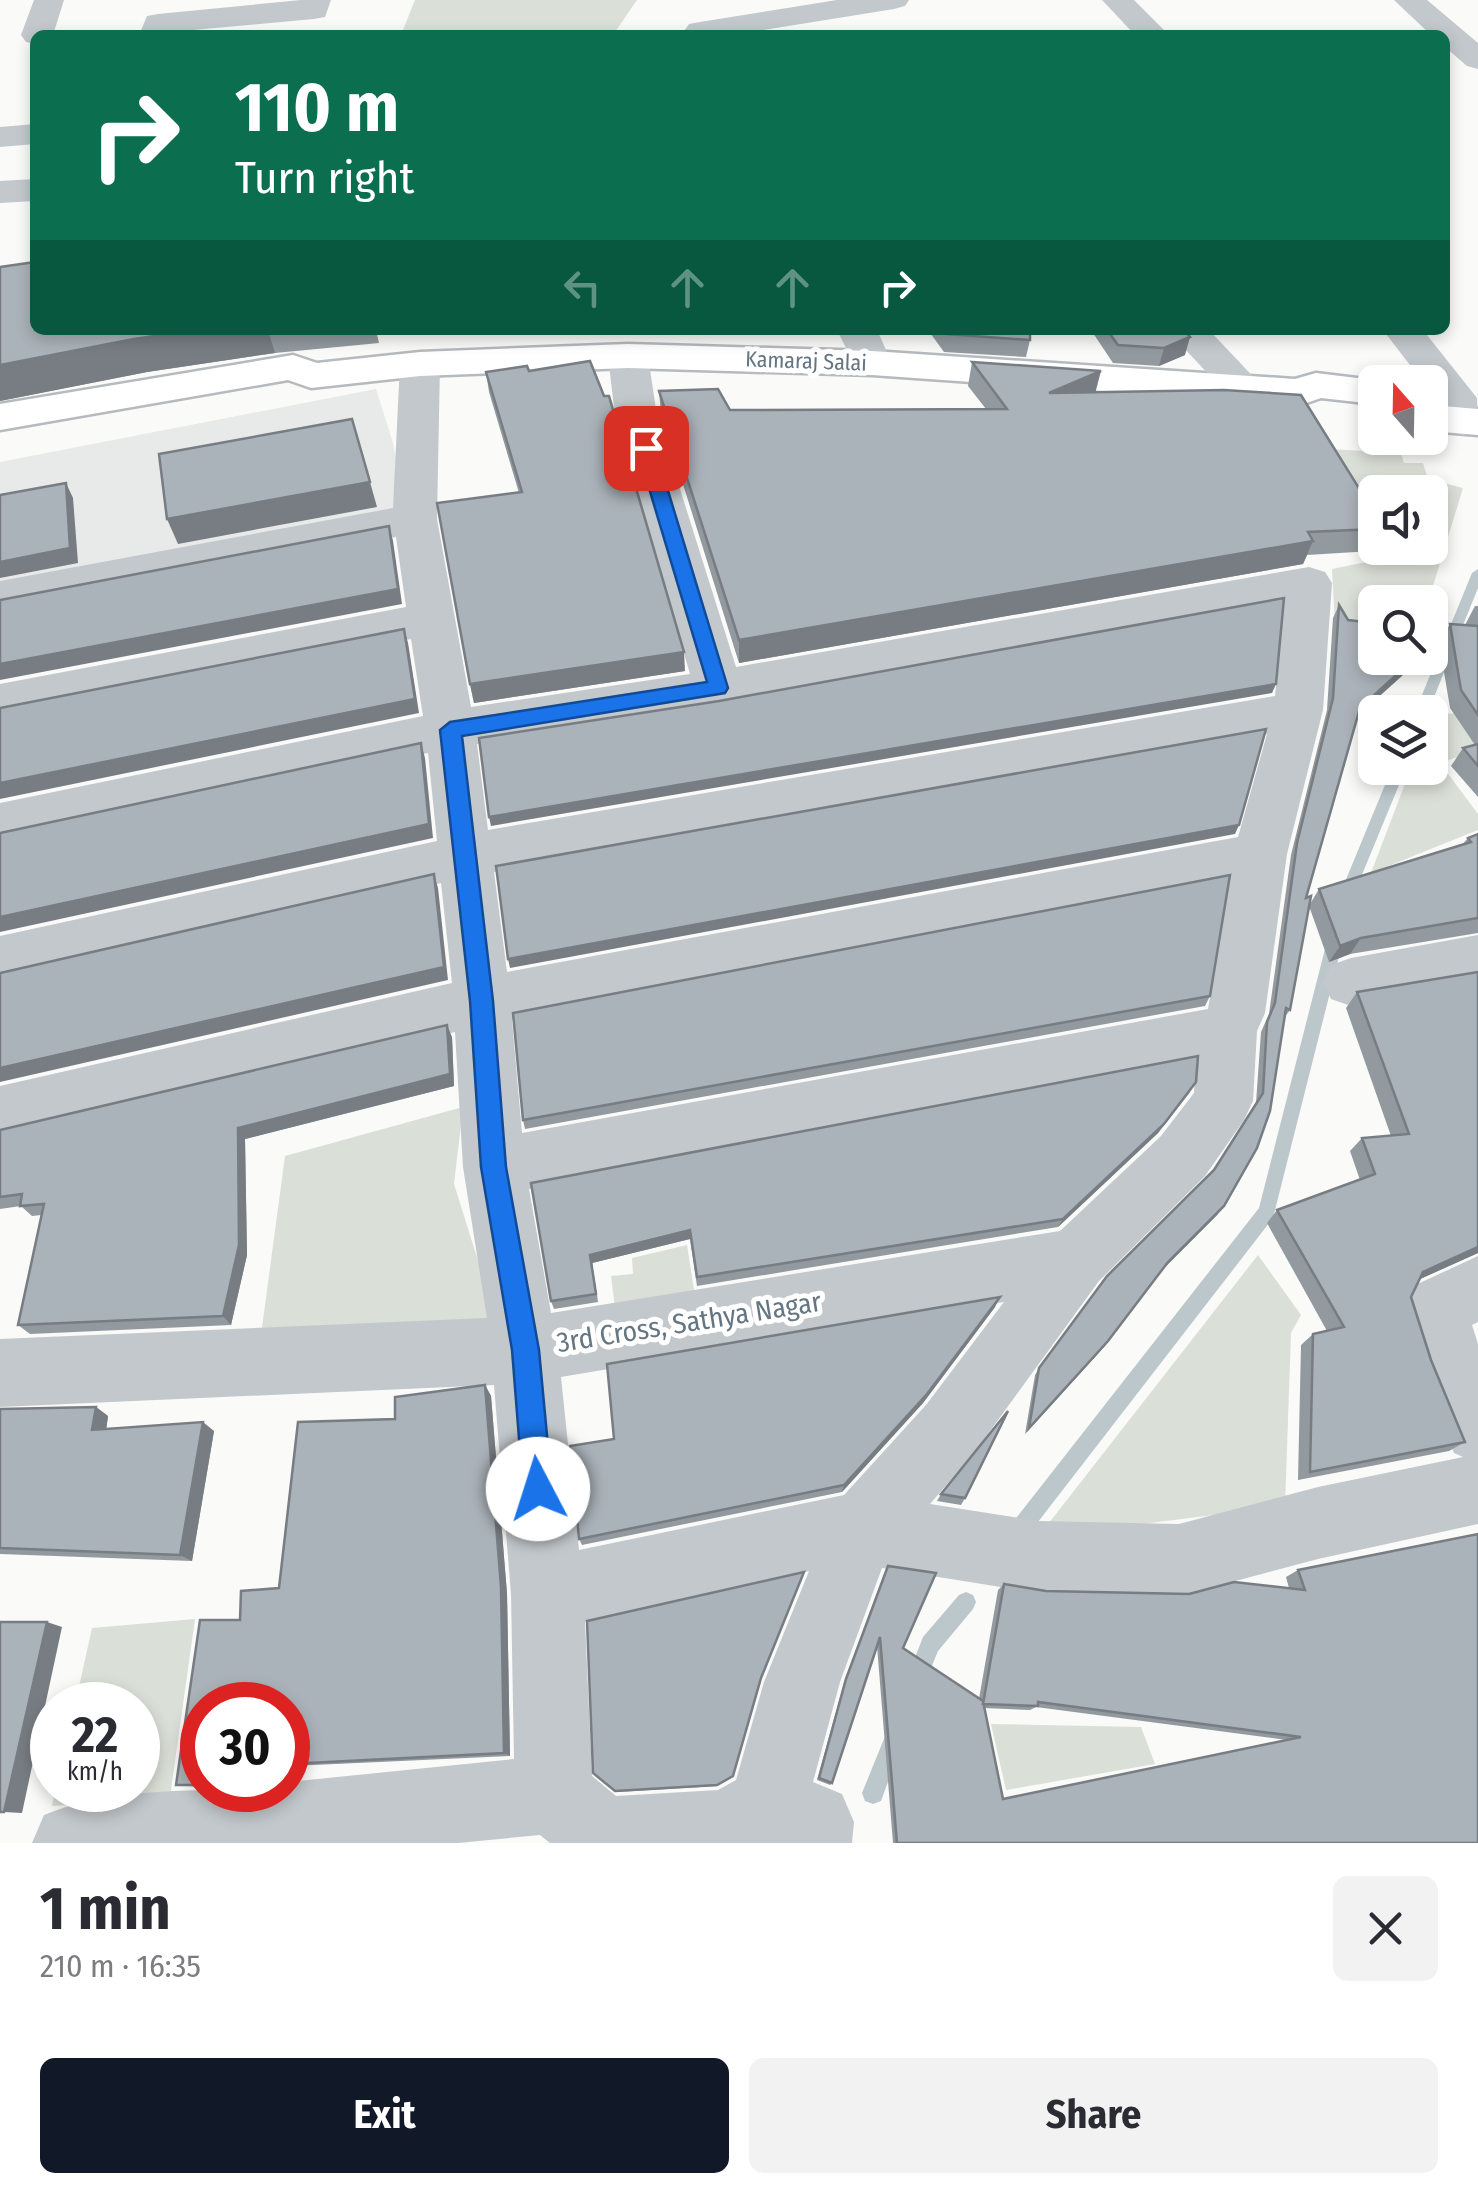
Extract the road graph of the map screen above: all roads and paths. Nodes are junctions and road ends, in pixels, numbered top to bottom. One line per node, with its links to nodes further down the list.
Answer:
1 (49, 0): 6 (street)
2 (316, 0): 7 (street)
3 (1117, 0): 9 (street)
4 (1409, 0): 10 (street)
5 (888, 9): 8 (street)
6 (40, 30)
7 (156, 30)
8 (709, 30)
9 (1148, 30)
10 (1444, 30)
11 (1450, 35): 14 (street)
12 (30, 43): 13 (street)
13 (0, 46)
14 (1478, 59)
15 (30, 134): 16 (street)
16 (0, 137)
17 (30, 190): 18 (street)
18 (0, 192)
19 (1193, 335): 25 (street)
20 (1406, 335): 29 (street)
21 (864, 347): 22 (main road, Kamaraj Salai); 25 (main road, Kamaraj Salai)
22 (628, 356): 23 (main road, Kamaraj Salai); 35 (street)
23 (420, 364): 24 (main road, Kamaraj Salai); 32 (street)
24 (311, 376): 30 (main road, Kamaraj Salai); 31 (main road, Kamaraj Salai)
25 (1242, 386): 27 (main road, Kamaraj Salai)
26 (1358, 389): 27 (main road, Kamaraj Salai)
27 (1301, 392): 28 (main road, Kamaraj Salai)
28 (1358, 410)
29 (1459, 412)
30 (0, 417)
31 (0, 443)
32 (415, 519): 33 (street); 34 (street)
33 (0, 597)
34 (430, 619): 36 (street); 38 (street)
35 (718, 688): 37 (street); 38 (street)
36 (0, 702)
37 (1298, 710): 40 (street); 41 (street)
38 (450, 730): 39 (street); 41 (street)
39 (0, 824)
40 (1260, 854): 45 (street); 46 (street)
41 (464, 856): 43 (street); 45 (street)
42 (1478, 959): 44 (street)
43 (0, 960)
44 (1350, 982)
45 (482, 1001): 47 (street); 48 (street)
46 (1228, 1030): 48 (street); 49 (street)
47 (0, 1113)
48 (494, 1167): 51 (street)
49 (1076, 1258): 51 (street, 3rd Cross, Sathya Nagar); 55 (street)
50 (1478, 1288): 53 (street)
51 (525, 1350): 52 (street, 3rd Cross, Sathya Nagar); 56 (street)
52 (0, 1373)
53 (1478, 1429)
54 (1478, 1490): 55 (street)
55 (861, 1529): 56 (street); 58 (street)
56 (546, 1594): 57 (street)
57 (554, 1794): 58 (street); 59 (street)
58 (790, 1824)
59 (72, 1843)

